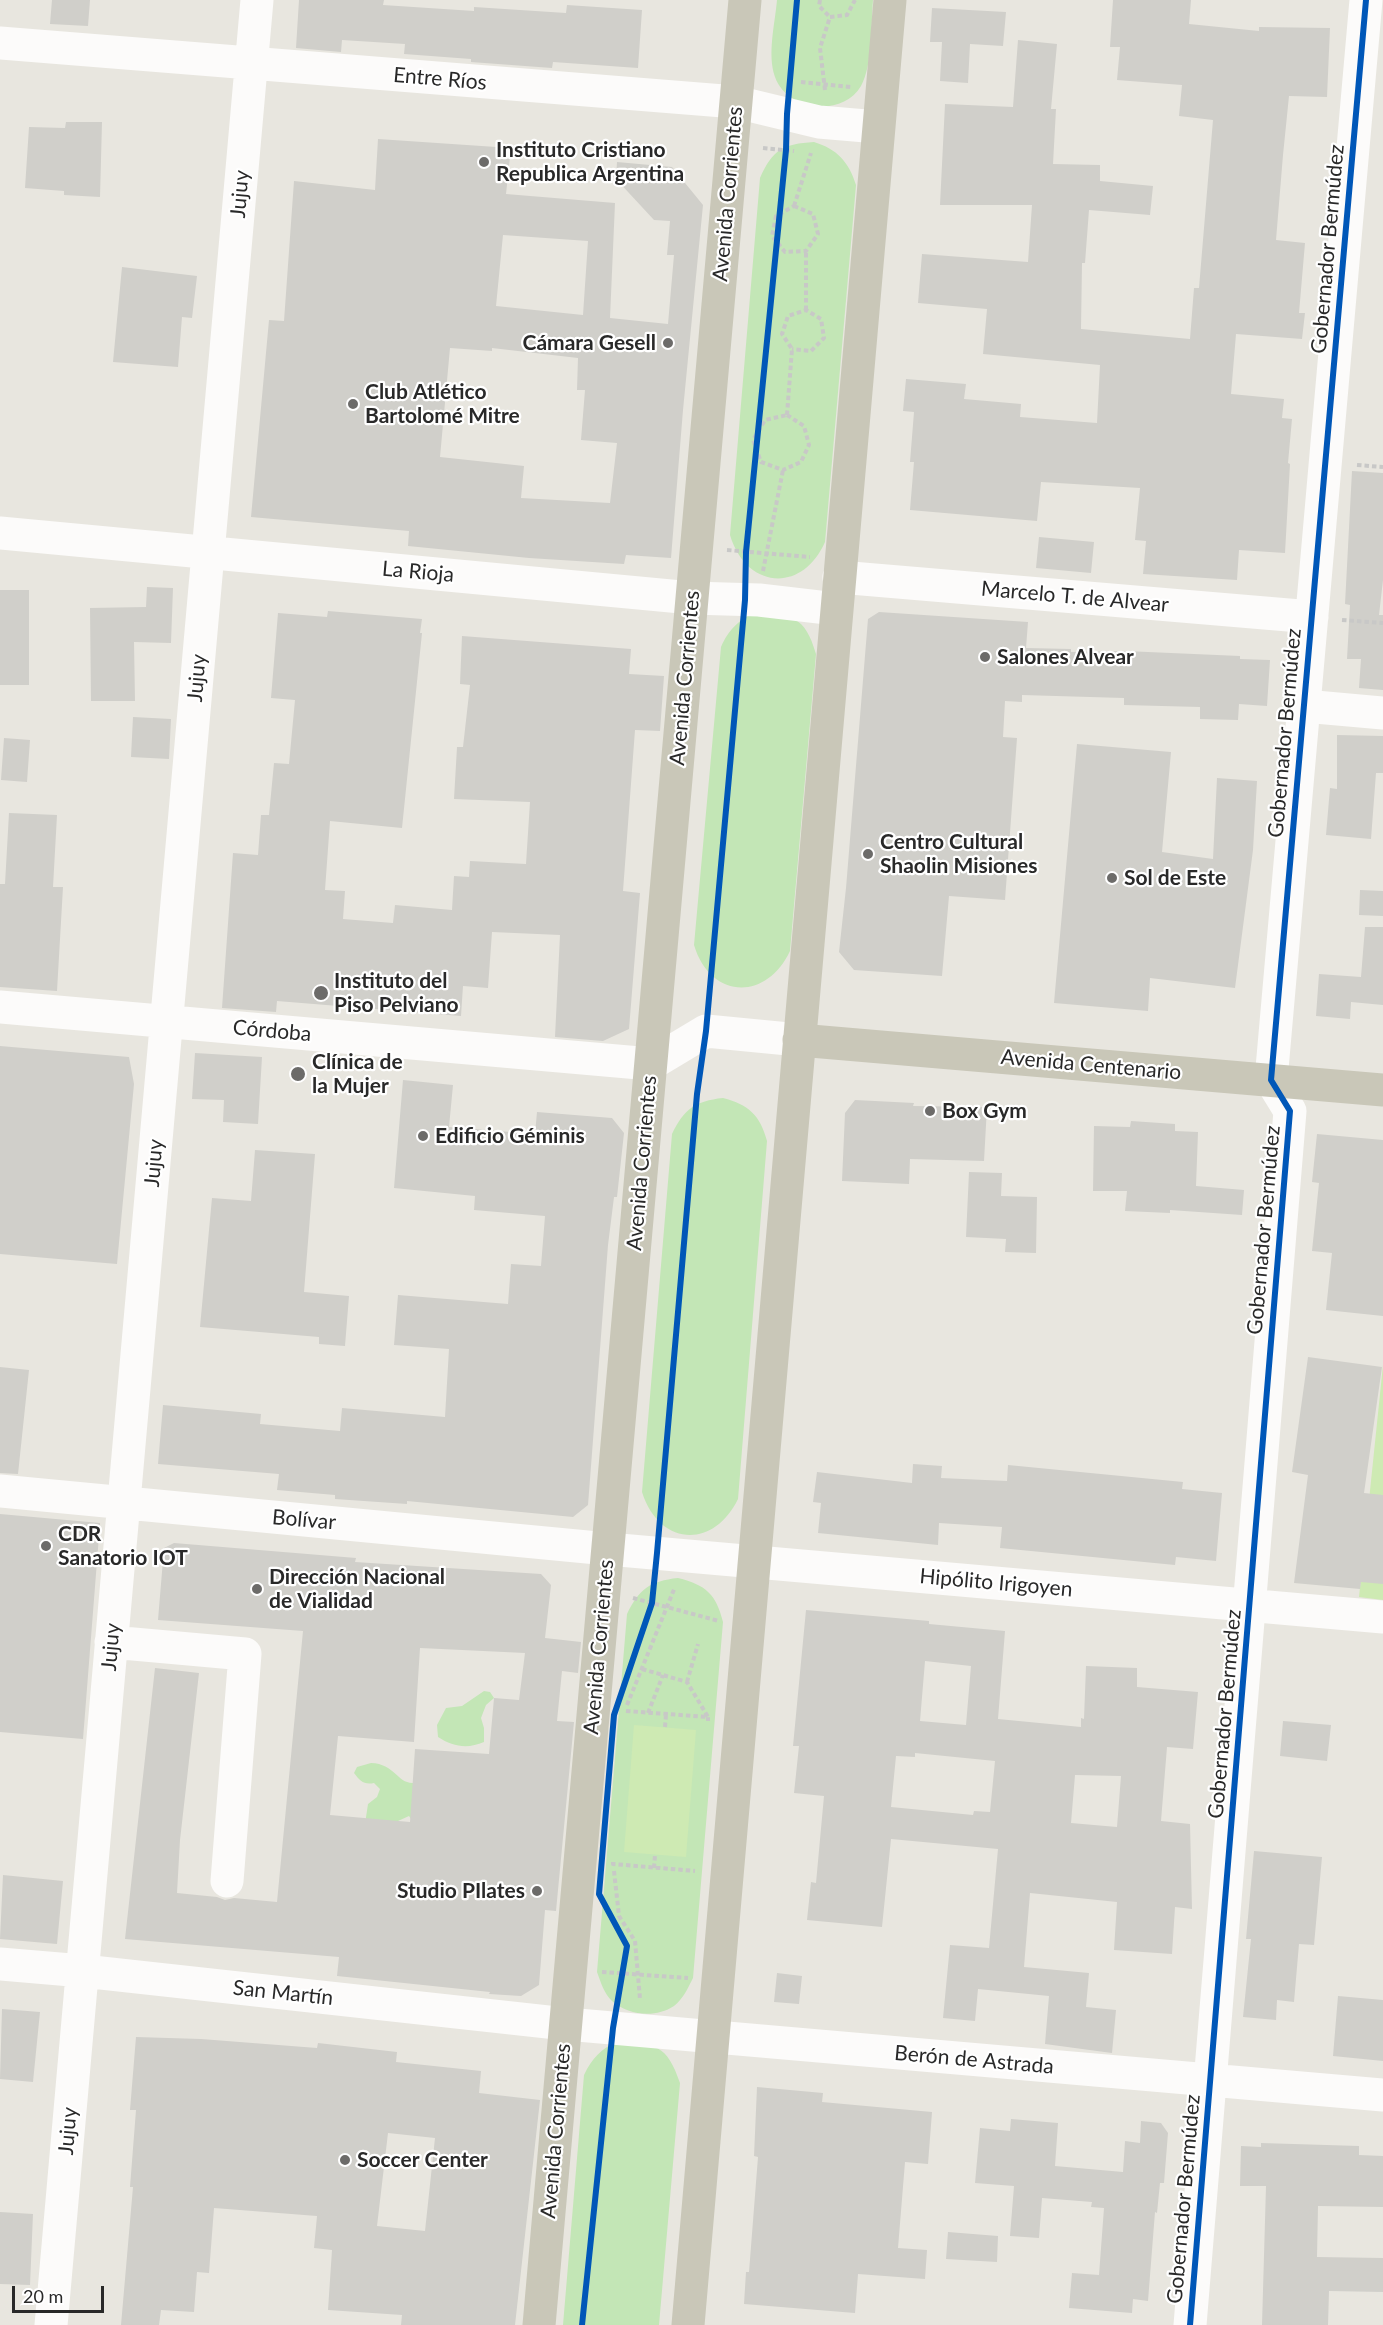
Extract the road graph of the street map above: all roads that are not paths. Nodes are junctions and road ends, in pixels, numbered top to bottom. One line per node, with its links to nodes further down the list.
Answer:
1 (257, 0): 6 (street, Jujuy)
2 (745, 0): 7 (main road, Avenida Corrientes)
3 (890, 0): 8 (main road)
4 (1366, 0): 14 (street, Gobernador Bermúdez)
5 (0, 43): 6 (street, Entre Ríos)
6 (251, 63): 7 (street, Entre Ríos); 10 (street, Jujuy)
7 (736, 102): 8 (street, Entre Ríos); 12 (main road, Avenida Corrientes)
8 (878, 127): 11 (main road)
9 (0, 533): 10 (street, La Rioja)
10 (208, 552): 12 (street, La Rioja); 18 (street, Jujuy)
11 (840, 568): 13 (main road); 14 (street, Marcelo T. de Alvear)
12 (692, 598): 13 (street, La Rioja); 20 (main road, Avenida Corrientes)
13 (836, 609): 19 (main road)
14 (1312, 617): 15 (street, Gobernador Bermúdez)
15 (1304, 706): 16 (street); 21 (street, Gobernador Bermúdez)
16 (1383, 712)
17 (0, 1007): 18 (street, Córdoba)
18 (166, 1022): 20 (street, Córdoba); 24 (street, Jujuy)
19 (799, 1040): 20 (street); 21 (main road, Avenida Centenario); 26 (main road)
20 (651, 1064): 25 (main road, Avenida Corrientes)
21 (1271, 1080): 22 (main road, Avenida Centenario); 27 (street, Gobernador Bermúdez)
22 (1383, 1090)
23 (0, 1491): 24 (street, Bolívar)
24 (124, 1502): 25 (street, Bolívar); 29 (street, Jujuy)
25 (608, 1549): 26 (street, Hipólito Irigoyen); 33 (main road, Avenida Corrientes)
26 (754, 1561): 27 (street, Hipólito Irigoyen); 34 (main road)
27 (1251, 1605): 28 (street, Hipólito Irigoyen); 35 (street, Gobernador Bermúdez)
28 (1383, 1617)
29 (111, 1642): 30 (street); 32 (street, Jujuy)
30 (227, 1881)
31 (0, 1964): 32 (street, San Martín)
32 (82, 1971): 33 (street, San Martín); 37 (street, Jujuy)
33 (566, 2024): 34 (street, Berón de Astrada); 38 (main road, Avenida Corrientes)
34 (713, 2037): 35 (street, Berón de Astrada); 39 (main road)
35 (1211, 2080): 36 (street, Berón de Astrada); 40 (street, Gobernador Bermúdez)
36 (1383, 2095)
37 (51, 2325)
38 (539, 2325)
39 (688, 2325)
40 (1190, 2325)

